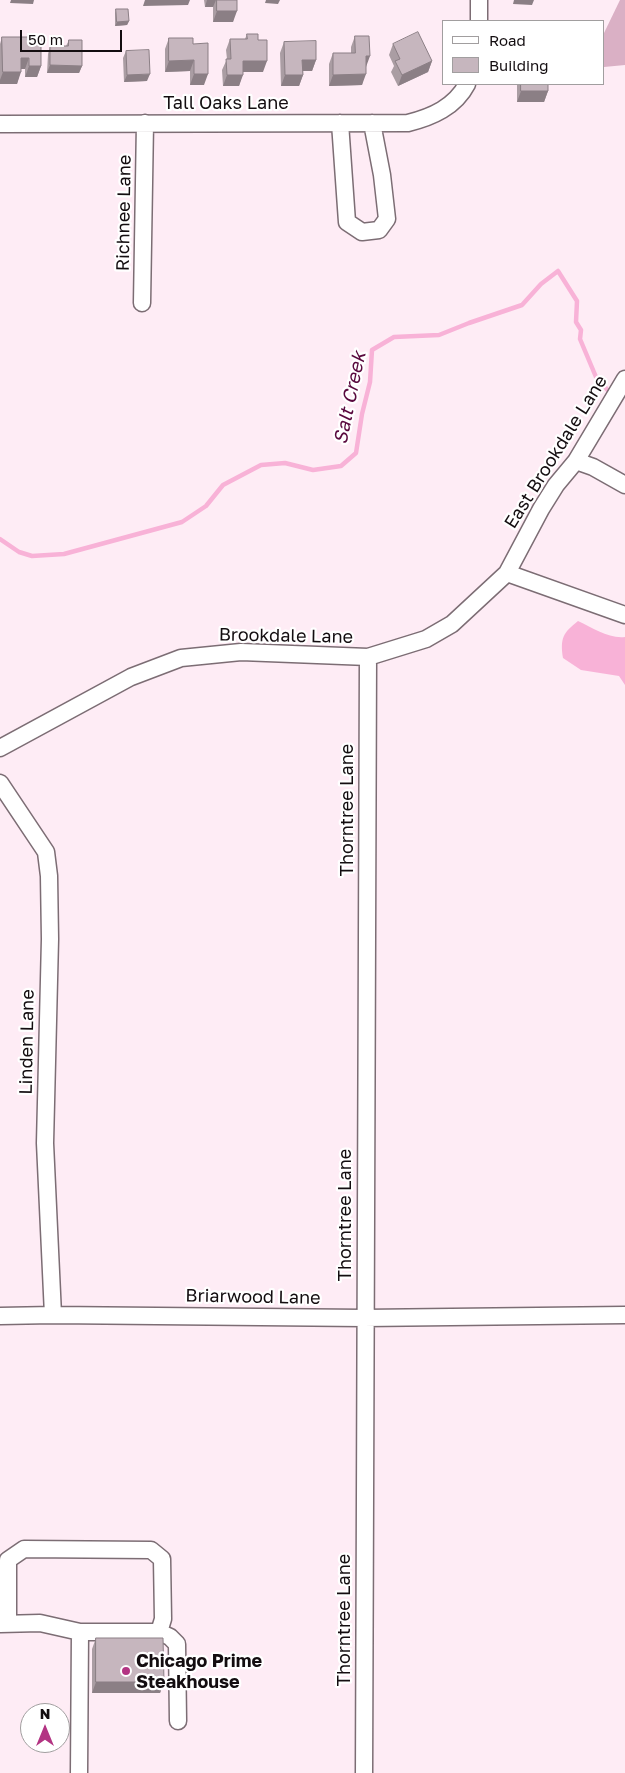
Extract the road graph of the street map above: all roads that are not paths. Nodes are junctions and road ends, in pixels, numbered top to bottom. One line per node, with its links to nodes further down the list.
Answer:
1 (479, 0): 2 (street)
2 (479, 20)
3 (466, 85): 6 (street, Tall Oaks Lane)
4 (145, 123): 5 (street, Tall Oaks Lane); 7 (street, Tall Oaks Lane); 8 (street, Richnee Lane)
5 (340, 123): 6 (street, Tall Oaks Lane); 6 (street)
6 (372, 123)
7 (0, 124)
8 (142, 303)
9 (624, 380): 10 (street, East Brookdale Lane)
10 (576, 461): 11 (street); 12 (street, East Brookdale Lane)
11 (625, 485)
12 (507, 573): 13 (street); 14 (street, Brookdale Lane)
13 (625, 615)
14 (368, 657): 15 (street, Brookdale Lane); 20 (street, Thorntree Lane)
15 (0, 748)
16 (0, 783): 17 (street, Linden Lane)
17 (53, 1315): 19 (street, Briarwood Lane); 20 (street, Briarwood Lane)
18 (625, 1315): 20 (street, Briarwood Lane)
19 (0, 1316)
20 (364, 1318): 26 (street, Thorntree Lane)
21 (4, 1624): 22 (street); 23 (street)
22 (80, 1632): 23 (street); 25 (street)
23 (159, 1632): 24 (street)
24 (178, 1721)
25 (79, 1773)
26 (364, 1773)

